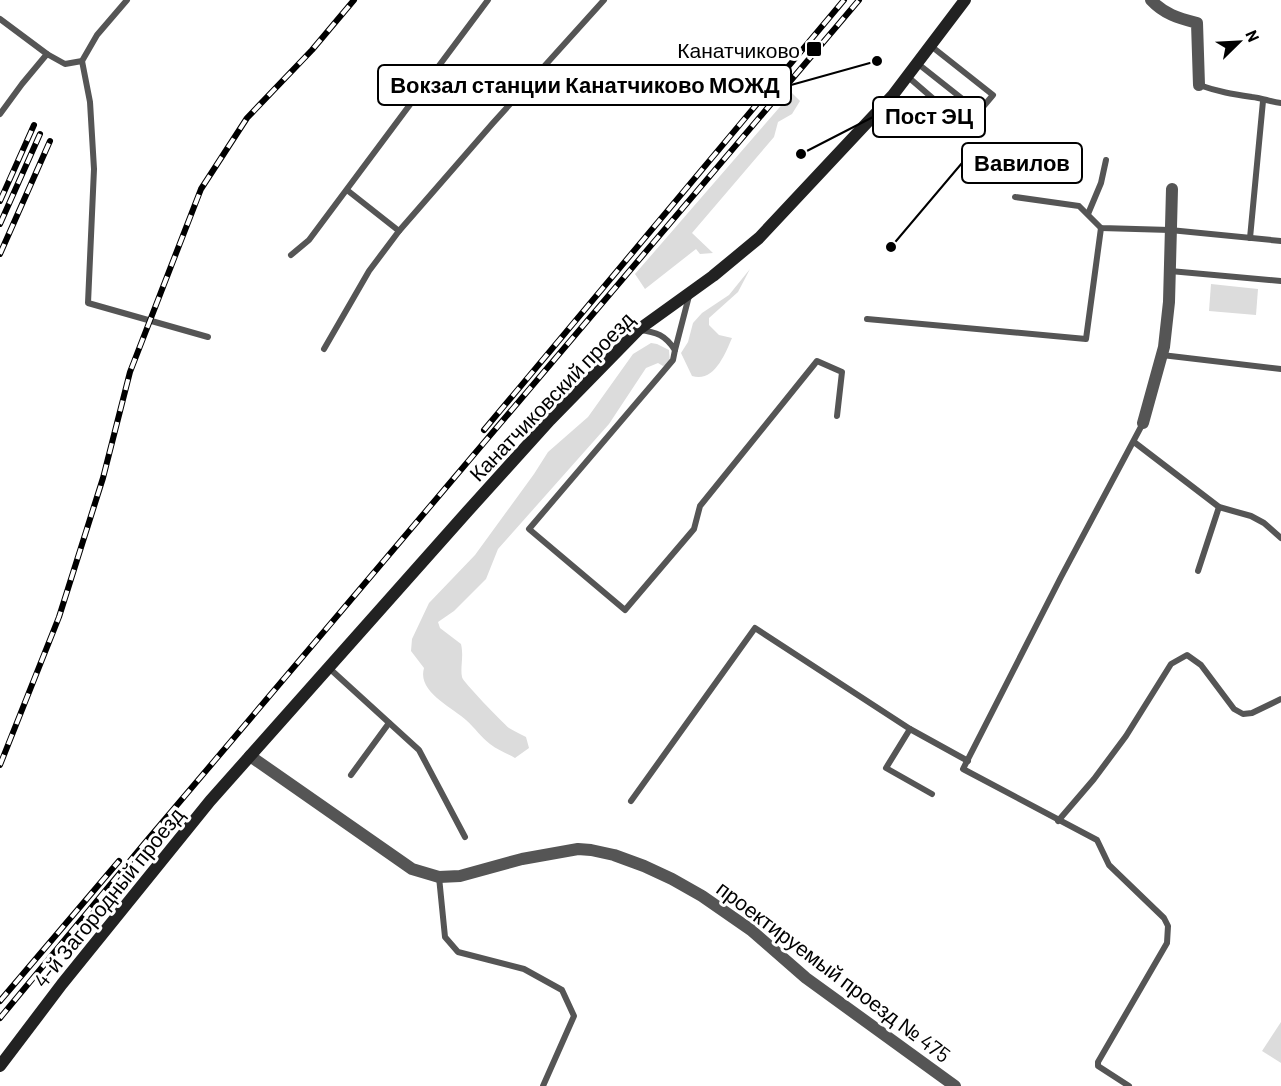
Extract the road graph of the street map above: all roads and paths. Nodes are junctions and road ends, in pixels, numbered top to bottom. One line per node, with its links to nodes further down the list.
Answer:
1 (127, 0): 9 (lane)
2 (488, 0): 19 (lane)
3 (604, 0): 23 (lane)
4 (965, 0): 7 (street, Канатчиковский проезд)
5 (1151, 0): 12 (street)
6 (0, 19): 8 (lane)
7 (931, 46): 10 (street, Канатчиковский проезд); 15 (lane)
8 (48, 54): 9 (lane); 16 (lane)
9 (82, 61): 33 (lane)
10 (917, 63): 11 (street, Канатчиковский проезд); 15 (lane)
11 (907, 76): 15 (lane); 30 (street, Канатчиковский проезд)
12 (1199, 85): 13 (lane)
13 (1263, 101): 14 (lane); 25 (lane)
14 (1281, 103)
15 (978, 112)
16 (0, 114)
17 (1107, 160): 21 (lane)
18 (1172, 189): 24 (street)
19 (347, 190): 23 (lane); 27 (lane)
20 (1015, 197): 21 (lane)
21 (1088, 214): 22 (lane)
22 (1101, 228): 24 (lane); 31 (lane)
23 (399, 231): 34 (lane)
24 (1170, 231): 25 (lane); 28 (street)
25 (1250, 237): 26 (lane)
26 (1281, 241)
27 (291, 255)
28 (1170, 270): 29 (lane); 36 (street)
29 (1281, 281)
30 (690, 292): 32 (street, Канатчиковский проезд); 35 (lane)
31 (867, 319)
32 (638, 330): 35 (lane); 44 (street, Канатчиковский проезд)
33 (208, 337)
34 (324, 349)
35 (675, 350): 38 (lane)
36 (1162, 355): 37 (lane); 39 (street)
37 (1281, 369)
38 (837, 416)
39 (1143, 423): 40 (lane)
40 (1134, 442): 41 (lane); 49 (lane)
41 (1220, 507): 42 (lane); 43 (lane)
42 (1281, 538)
43 (1198, 571)
44 (328, 667): 46 (lane); 48 (street, Канатчиковский проезд)
45 (1281, 699): 53 (lane)
46 (389, 723): 50 (lane); 54 (lane)
47 (910, 729): 49 (lane); 51 (lane); 52 (lane)
48 (250, 756): 55 (street, проектируемый проезд № 475); 56 (street, 4-й Загородный проезд)
49 (968, 761): 53 (lane)
50 (351, 775)
51 (932, 794)
52 (631, 801)
53 (1058, 821): 59 (lane)
54 (465, 837)
55 (439, 878): 57 (lane); 58 (street, проектируемый проезд № 475)
56 (0, 1066)
57 (543, 1086)
58 (955, 1086)
59 (1129, 1086)

